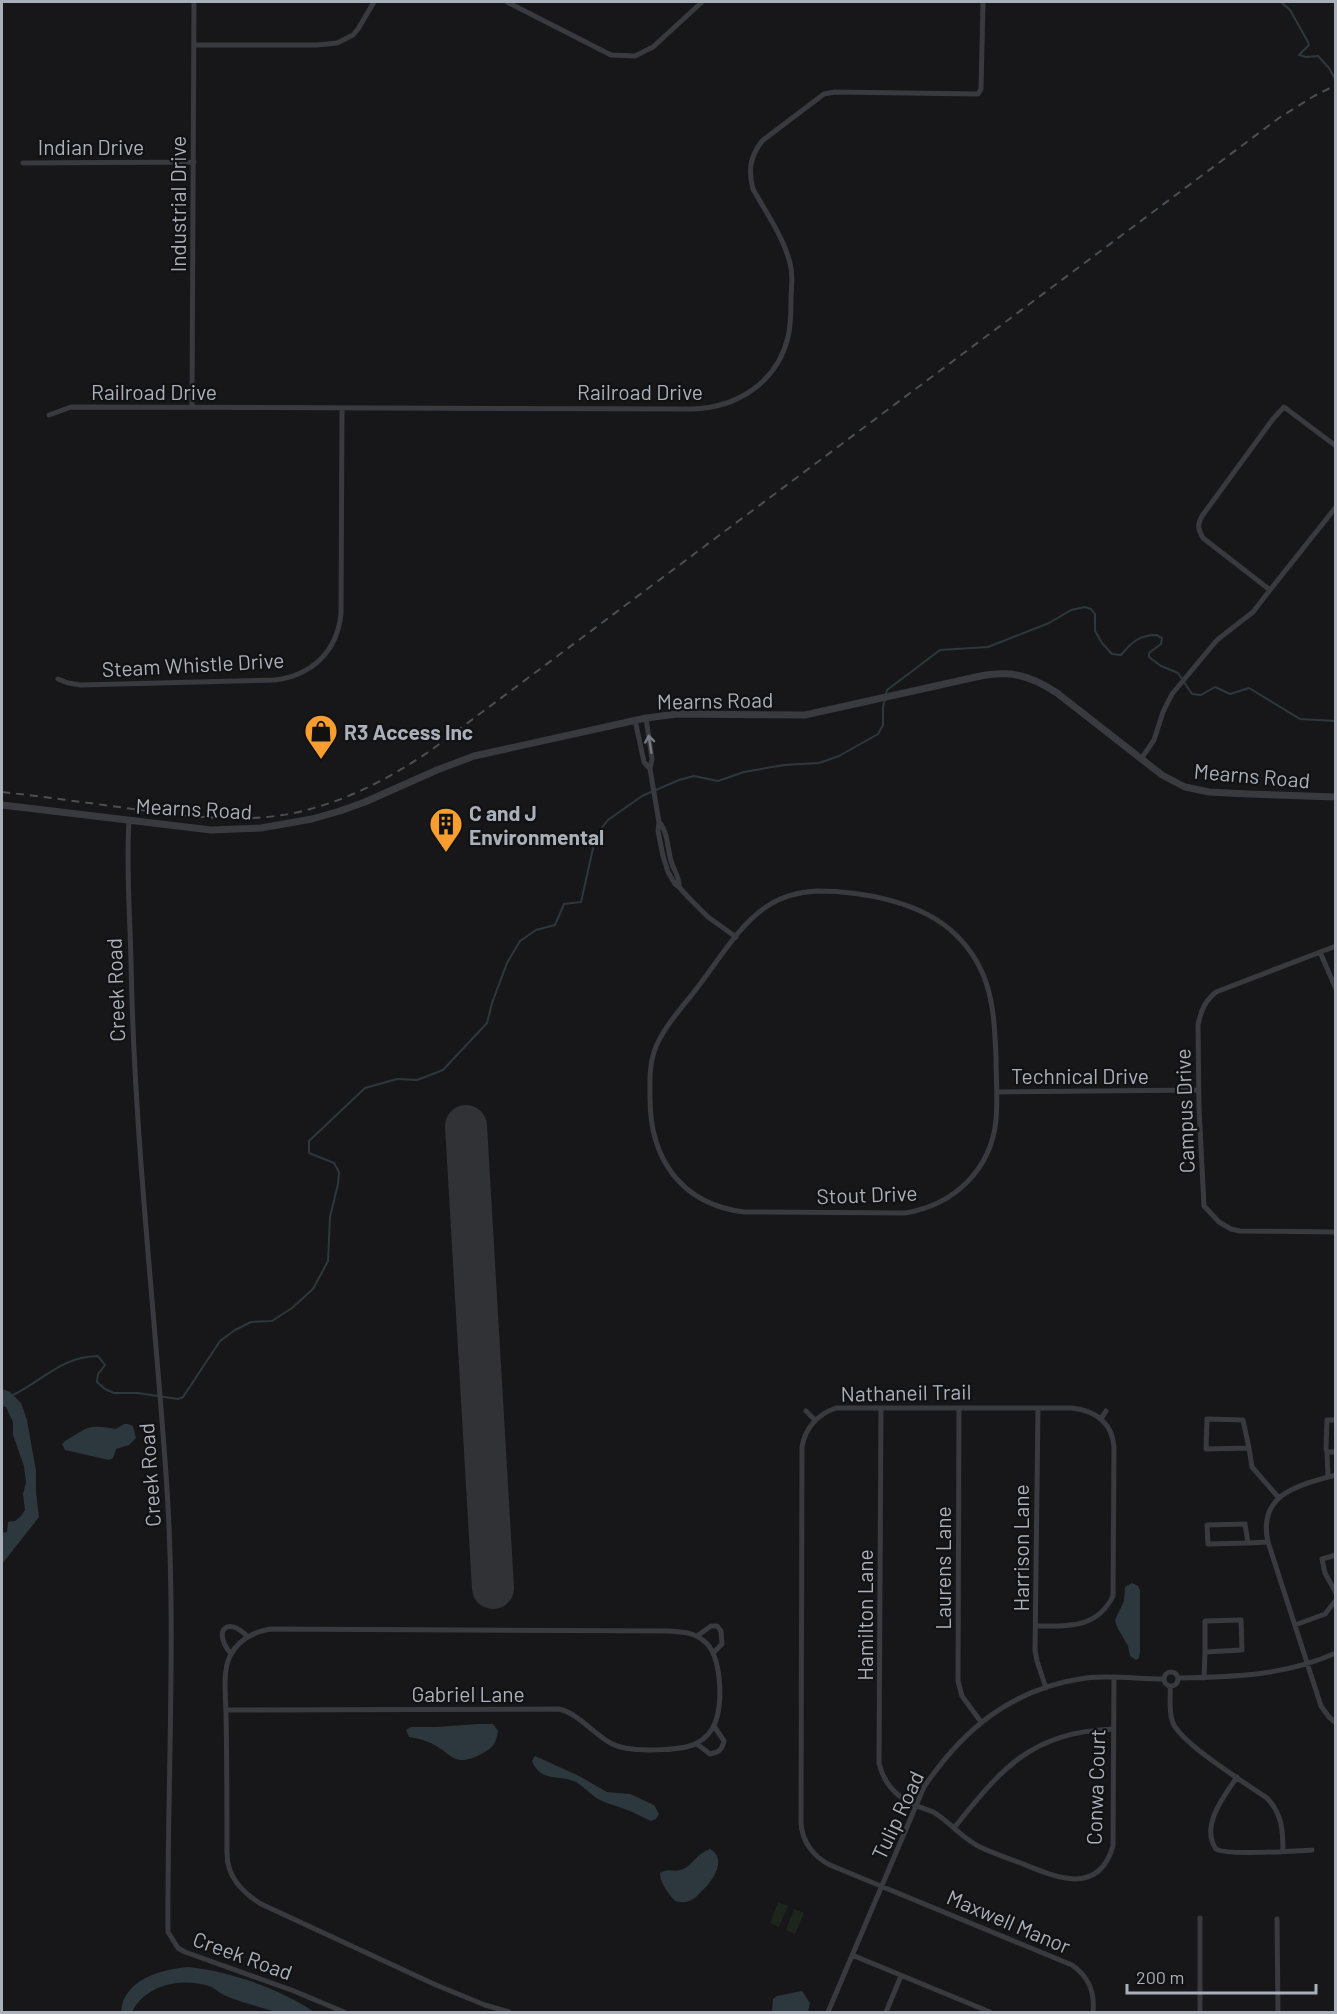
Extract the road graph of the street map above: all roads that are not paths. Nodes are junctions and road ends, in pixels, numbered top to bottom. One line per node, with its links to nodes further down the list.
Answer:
1 (195, 2): 6 (street, Industrial Drive)
2 (374, 2): 6 (street)
3 (507, 2): 4 (street)
4 (702, 2)
5 (983, 2): 10 (street, Railroad Drive)
6 (194, 45): 7 (street, Industrial Drive)
7 (194, 162): 8 (street, Indian Drive); 9 (street, Industrial Drive)
8 (23, 163)
9 (192, 407): 10 (street, Railroad Drive); 11 (street, Railroad Drive)
10 (342, 409): 15 (street, Steam Whistle Drive)
11 (49, 416)
12 (1335, 446): 14 (street)
13 (1335, 507): 14 (street)
14 (1270, 590): 18 (street)
15 (58, 679)
16 (646, 718): 17 (street, Mearns Road); 18 (street, Mearns Road); 19 (street, one-way to 16)
17 (635, 720): 19 (street); 22 (street, Mearns Road)
18 (1141, 759): 20 (street, Mearns Road)
19 (650, 769): 23 (street)
20 (1335, 797)
21 (2, 805): 22 (street, Mearns Road)
22 (129, 821): 80 (street, Creek Road)
23 (736, 937): 28 (street, Stout Drive); 28 (street, Stout Drive)
24 (1335, 946): 25 (street, Campus Drive)
25 (1320, 952): 26 (street); 27 (street, Campus Drive)
26 (1335, 989)
27 (1199, 1090): 28 (street, Technical Drive); 29 (street, Campus Drive)
28 (997, 1092)
29 (1335, 1232)
30 (881, 1408): 31 (street, Nathaneil Trail); 36 (street, Nathaneil Trail); 71 (street, Hamilton Lane)
31 (959, 1408): 32 (street, Nathaneil Trail); 65 (street, Laurens Lane)
32 (1038, 1408): 35 (street, Nathaneil Trail); 50 (street, Harrison Lane)
33 (806, 1411): 36 (street)
34 (1106, 1411): 35 (street)
35 (1101, 1419): 50 (street)
36 (815, 1420): 75 (street, Nathaneil Trail)
37 (1335, 1420): 39 (street)
38 (1249, 1449): 38 (street); 43 (street)
39 (1327, 1452): 40 (street); 42 (street)
40 (1335, 1452)
41 (1335, 1475): 42 (street)
42 (1328, 1477): 43 (street)
43 (1279, 1498): 44 (street)
44 (1268, 1542): 45 (street); 49 (street)
45 (1248, 1543): 45 (street)
46 (1335, 1555): 47 (street)
47 (1335, 1593)
48 (1335, 1600): 49 (street)
49 (1295, 1625): 57 (street)
50 (1036, 1626): 63 (street, Harrison Lane)
51 (697, 1636): 52 (street, Gabriel Lane); 54 (street); 54 (street, Gabriel Lane)
52 (248, 1637): 56 (street, Gabriel Lane); 56 (street, Gabriel Lane)
53 (1205, 1652): 53 (street); 60 (street)
54 (713, 1653): 67 (street, Gabriel Lane)
55 (1335, 1653): 57 (street)
56 (231, 1654): 64 (street, Gabriel Lane)
57 (1307, 1664): 60 (street); 66 (street)
58 (1114, 1677): 61 (street, Tulip Road); 63 (street, Tulip Road); 68 (street, Conwa Court)
59 (1178, 1678): 60 (street); 61 (street); 62 (street)
60 (1204, 1678)
61 (1164, 1679): 62 (street)
62 (1170, 1686): 70 (street)
63 (1046, 1688): 65 (street, Tulip Road)
64 (226, 1710): 69 (street, Gabriel Lane); 81 (street, Gabriel Lane)
65 (981, 1722): 71 (street, Tulip Road)
66 (1335, 1723)
67 (714, 1725): 69 (street); 69 (street, Gabriel Lane)
68 (1114, 1729): 72 (street); 72 (street, Conwa Court)
69 (697, 1744)
70 (1237, 1777): 74 (street); 74 (street)
71 (916, 1805): 72 (street, Conwa Court); 75 (street, Tulip Road)
72 (954, 1828)
73 (1312, 1850): 74 (street)
74 (1283, 1851)
75 (882, 1886): 78 (street, Tulip Road); 85 (street, Maxwell Manor)
76 (1200, 1918): 86 (street)
77 (1277, 1918): 87 (street)
78 (852, 1955): 79 (street); 82 (street, Tulip Road)
79 (901, 1976): 83 (street); 84 (street)
80 (344, 2013)
81 (509, 2013)
82 (828, 2013)
83 (886, 2013)
84 (990, 2013)
85 (1093, 2013)
86 (1200, 2013)
87 (1278, 2013)

